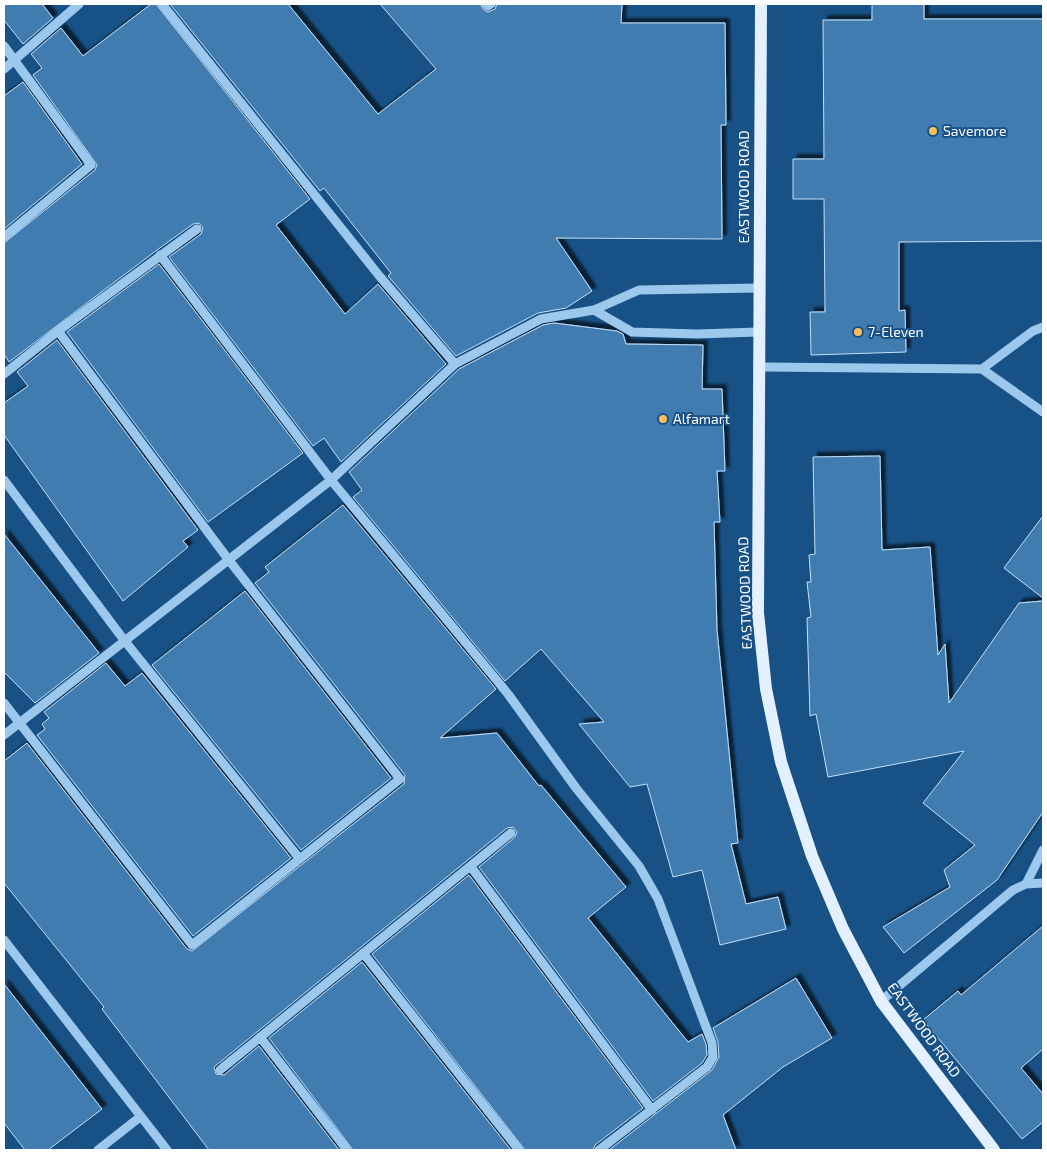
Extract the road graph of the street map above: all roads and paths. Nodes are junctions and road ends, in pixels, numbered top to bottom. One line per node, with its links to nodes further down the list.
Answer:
1 (79, 4): 7 (street)
2 (162, 4): 17 (street)
3 (486, 4): 4 (street)
4 (491, 4)
5 (761, 4): 12 (main road, EASTWOOD ROAD)
6 (4, 46): 7 (street)
7 (14, 60): 8 (street); 10 (street)
8 (4, 69)
9 (197, 229): 11 (street)
10 (4, 237)
11 (160, 256): 15 (street); 23 (street)
12 (758, 288): 13 (street); 16 (main road, EASTWOOD ROAD)
13 (594, 310): 16 (street); 17 (street)
14 (1043, 327): 19 (street)
15 (58, 331): 20 (street); 24 (street)
16 (758, 332): 18 (main road, EASTWOOD ROAD)
17 (455, 364): 23 (street)
18 (758, 368): 19 (street); 37 (main road, EASTWOOD ROAD)
19 (982, 369): 21 (street)
20 (4, 374)
21 (1043, 412)
22 (4, 480): 25 (street)
23 (331, 480): 24 (street); 40 (street)
24 (228, 559): 25 (street); 31 (street)
25 (124, 640): 27 (street); 31 (street)
26 (4, 703): 27 (street)
27 (20, 724): 28 (street); 31 (street)
28 (4, 735)
29 (512, 833): 32 (street)
30 (1043, 850): 33 (street)
31 (299, 858)
32 (471, 867): 36 (street); 40 (street)
33 (1026, 884): 34 (street); 37 (street)
34 (1043, 884)
35 (4, 940): 41 (street)
36 (363, 953): 38 (street); 45 (street)
37 (882, 1000): 47 (main road, EASTWOOD ROAD)
38 (260, 1037): 39 (street); 44 (street)
39 (220, 1070)
40 (652, 1110): 46 (street)
41 (140, 1117): 42 (street); 43 (street)
42 (98, 1150)
43 (167, 1150)
44 (347, 1150)
45 (519, 1150)
46 (598, 1150)
47 (994, 1150)

